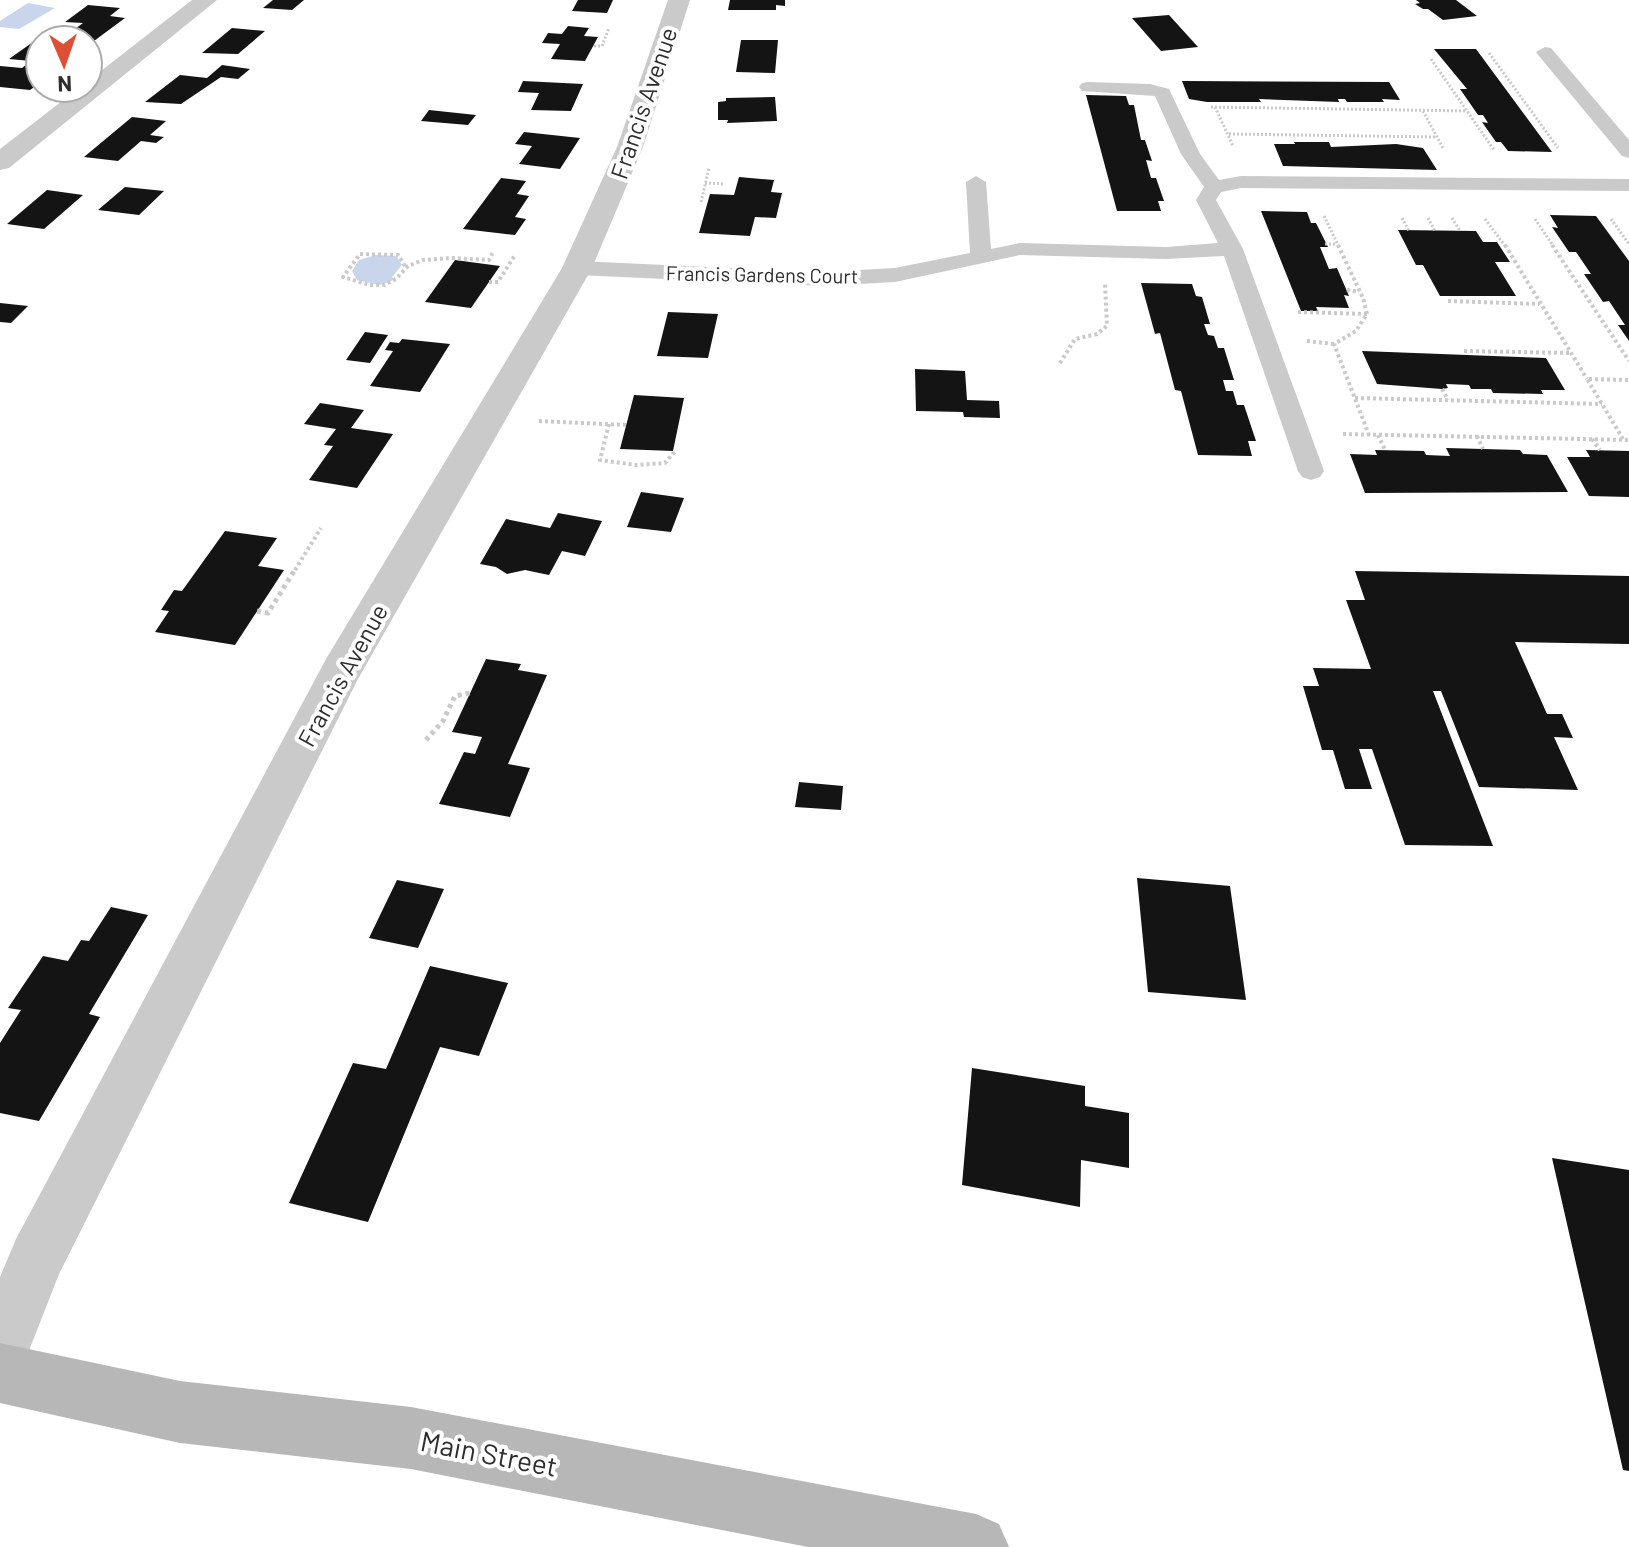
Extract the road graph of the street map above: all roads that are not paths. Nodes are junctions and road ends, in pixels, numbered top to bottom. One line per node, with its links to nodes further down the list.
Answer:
1 (206, 0): 6 (street)
2 (679, 0): 12 (street, Francis Avenue)
3 (1545, 52): 5 (lane)
4 (1088, 87): 9 (lane)
5 (1629, 152)
6 (0, 162)
7 (976, 182): 11 (lane)
8 (1629, 185): 9 (lane)
9 (1214, 187): 10 (lane)
10 (1232, 249): 11 (lane, Francis Gardens Court); 13 (lane)
11 (981, 257): 12 (lane, Francis Gardens Court)
12 (577, 268): 14 (street, Francis Avenue)
13 (1311, 471)
14 (0, 1350)
15 (0, 1373): 16 (main road, Main Street)
16 (976, 1547)

